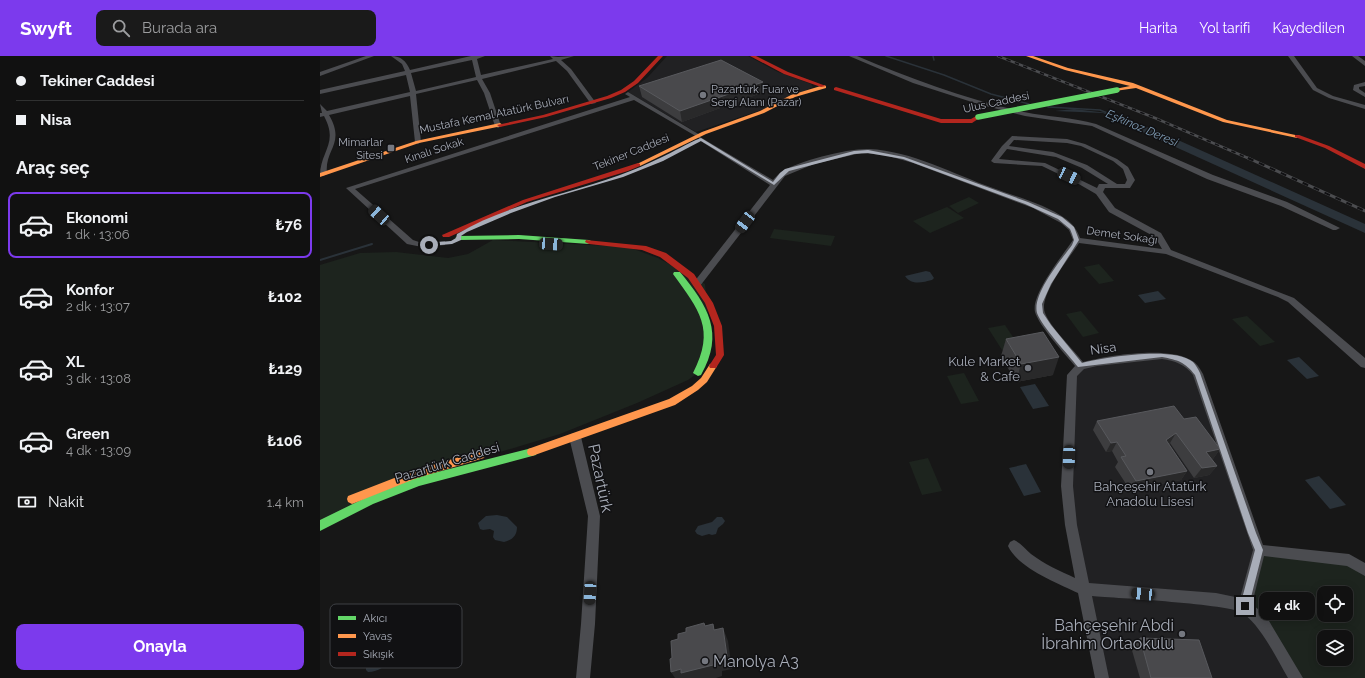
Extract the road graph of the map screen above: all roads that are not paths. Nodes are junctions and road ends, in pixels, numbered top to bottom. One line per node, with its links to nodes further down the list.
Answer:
1 (371, 56): 17 (street)
2 (395, 56): 16 (street)
3 (482, 56): 13 (street)
4 (571, 56): 14 (street)
5 (661, 56): 23 (street, Mustafa Kemal Atatürk Bulvarı)
6 (752, 56): 22 (street, Ulus Caddesi)
7 (763, 56): 22 (street, Ulus Caddesi)
8 (852, 56): 43 (street)
9 (1028, 56): 21 (street)
10 (1038, 56): 19 (street)
11 (1290, 56): 30 (street)
12 (1355, 56): 15 (street)
13 (475, 57): 16 (street); 18 (street)
14 (554, 58): 18 (street); 28 (street)
15 (1365, 64)
16 (408, 73): 24 (street); 25 (street)
17 (320, 74)
18 (479, 78): 25 (street); 32 (street)
19 (1131, 83): 21 (street, Ulus Caddesi); 36 (street); 37 (street)
20 (1365, 84): 26 (street)
21 (1111, 85): 22 (street, Ulus Caddesi)
22 (830, 87): 33 (street, Tekiner Caddesi)
23 (623, 91): 27 (street); 28 (street, Mustafa Kemal Atatürk Bulvarı)
24 (320, 92)
25 (413, 93): 31 (street); 34 (street)
26 (1365, 95)
27 (634, 98): 33 (street); 47 (street, Kınalı Sokak)
28 (593, 103): 32 (street, Mustafa Kemal Atatürk Bulvarı)
29 (320, 106): 31 (street)
30 (1365, 107)
31 (323, 115): 38 (street)
32 (498, 126): 34 (street, Mustafa Kemal Atatürk Bulvarı)
33 (700, 137): 39 (street); 42 (street, Tekiner Caddesi); 47 (street, Tekiner Caddesi)
34 (418, 142): 38 (street, Mustafa Kemal Atatürk Bulvarı)
35 (1004, 147): 40 (street); 40 (street); 41 (street, Demet Sokağı)
36 (1365, 161)
37 (1365, 167)
38 (321, 174)
39 (774, 184): 46 (street); 49 (street)
40 (1115, 186): 41 (street)
41 (1099, 192): 48 (street, Demet Sokağı)
42 (475, 226): 44 (street, Tekiner Caddesi); 45 (street)
43 (1336, 228)
44 (459, 237): 45 (street); 47 (street)
45 (480, 238): 49 (street)
46 (1076, 240): 48 (street, Demet Sokağı); 52 (street)
47 (446, 241): 50 (street)
48 (1168, 252): 51 (street)
49 (697, 284): 50 (street); 53 (street)
50 (690, 291): 53 (street)
51 (1365, 364)
52 (1080, 366): 61 (street, Nisa); 63 (street, Nisa)
53 (579, 432): 54 (street); 59 (street, Pazartürk Caddesi); 65 (street, Pazartürk)
54 (533, 442)
55 (488, 453): 56 (street, Pazartürk Caddesi)
56 (344, 503)
57 (332, 509): 58 (street)
58 (320, 516)
59 (320, 526)
60 (1014, 546): 63 (street)
61 (1259, 550): 62 (street); 64 (street)
62 (1365, 570)
63 (1085, 589): 64 (street); 66 (street, Nisa)
64 (1245, 606): 67 (street)
65 (583, 678)
66 (1102, 678)
67 (1296, 678)

